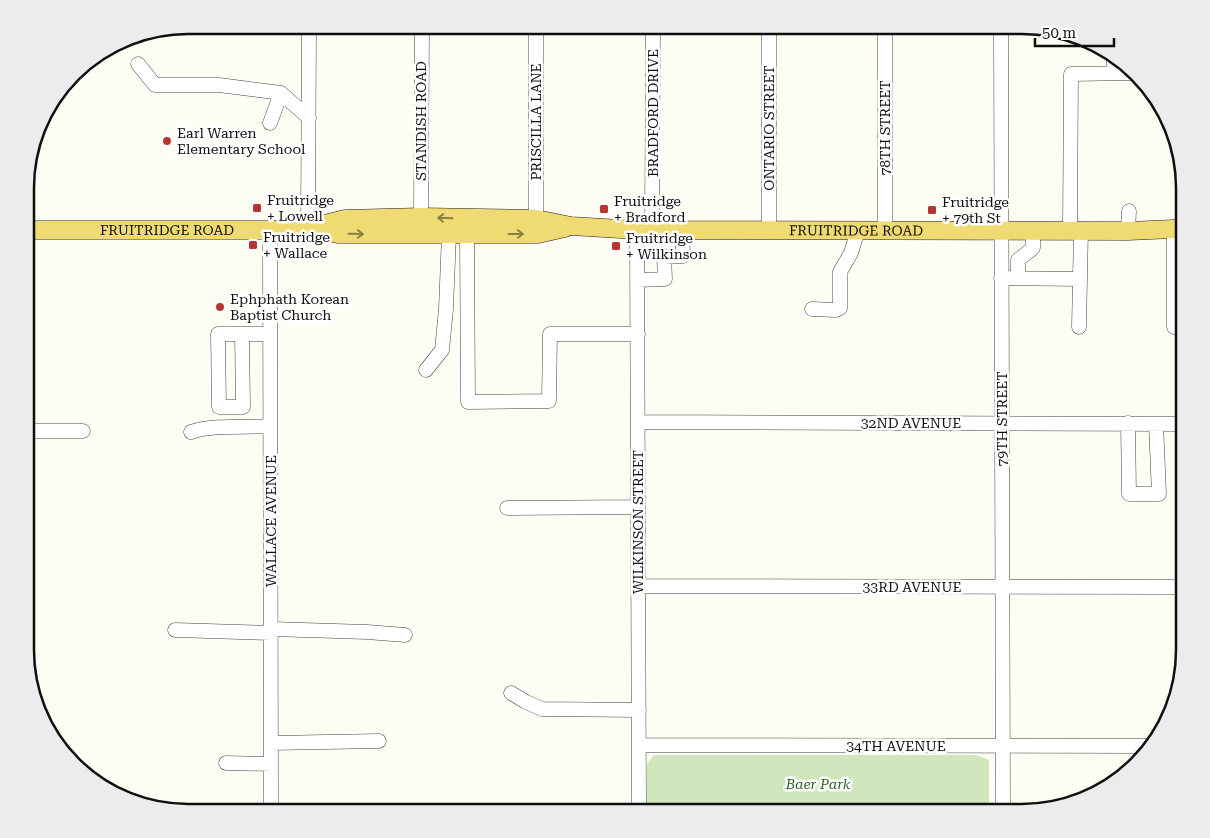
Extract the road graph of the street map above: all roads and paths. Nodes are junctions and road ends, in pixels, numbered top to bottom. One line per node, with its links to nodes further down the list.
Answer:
1 (309, 34): 11 (street)
2 (422, 34): 14 (street, STANDISH ROAD)
3 (536, 34): 15 (street, PRISCILLA LANE)
4 (653, 34): 21 (street, BRADFORD DRIVE)
5 (769, 34): 23 (street, ONTARIO STREET)
6 (885, 34): 25 (street, 78TH STREET)
7 (1001, 34): 26 (street, 79TH STREET)
8 (138, 64): 10 (street)
9 (1125, 73): 28 (street)
10 (281, 93): 11 (street); 12 (street)
11 (309, 118): 17 (street)
12 (270, 123)
13 (1129, 211): 29 (street)
14 (421, 217): 15 (main road, FRUITRIDGE ROAD, one-way to 14); 17 (main road, FRUITRIDGE ROAD)
15 (536, 219): 16 (main road, FRUITRIDGE ROAD)
16 (570, 226): 21 (main road, FRUITRIDGE ROAD); 31 (main road, FRUITRIDGE ROAD, one-way to 16)
17 (308, 228): 20 (main road, FRUITRIDGE ROAD); 30 (main road, FRUITRIDGE ROAD, one-way to 30)
18 (1176, 229): 29 (main road, FRUITRIDGE ROAD)
19 (34, 230): 20 (main road, FRUITRIDGE ROAD)
20 (270, 230): 41 (street, WALLACE AVENUE)
21 (645, 230): 22 (main road, FRUITRIDGE ROAD); 35 (street, WILKINSON STREET)
22 (682, 230): 23 (main road, FRUITRIDGE ROAD); 35 (street)
23 (769, 230): 24 (main road, FRUITRIDGE ROAD)
24 (858, 230): 25 (main road, FRUITRIDGE ROAD); 37 (street)
25 (885, 230): 26 (main road, FRUITRIDGE ROAD)
26 (1001, 230): 27 (main road, FRUITRIDGE ROAD); 32 (street, 79TH STREET)
27 (1033, 230): 28 (main road, FRUITRIDGE ROAD); 33 (street)
28 (1075, 230): 29 (main road, FRUITRIDGE ROAD); 34 (street)
29 (1128, 231)
30 (449, 234): 31 (main road, FRUITRIDGE ROAD); 43 (street)
31 (467, 234): 42 (street)
32 (1001, 278): 33 (street); 45 (street, 79TH STREET)
33 (1018, 278): 34 (street)
34 (1080, 279): 38 (street)
35 (638, 280): 42 (street, WILKINSON STREET)
36 (1176, 299): 39 (street)
37 (812, 309)
38 (1079, 326)
39 (1174, 327)
40 (242, 334): 40 (street); 41 (street)
41 (270, 334): 49 (street, WALLACE AVENUE)
42 (638, 334): 44 (street, WILKINSON STREET)
43 (426, 370)
44 (638, 422): 45 (street, 32ND AVENUE); 54 (street, WILKINSON STREET)
45 (1002, 423): 46 (street, 32ND AVENUE); 56 (street, 79TH STREET)
46 (1128, 424): 47 (street, 32ND AVENUE); 47 (street)
47 (1156, 424): 48 (street, 32ND AVENUE)
48 (1176, 424)
49 (270, 426): 52 (street); 59 (street, WALLACE AVENUE)
50 (34, 431): 51 (street)
51 (83, 431)
52 (191, 432)
53 (507, 508): 54 (street)
54 (638, 508): 55 (street, WILKINSON STREET)
55 (638, 586): 56 (street, 33RD AVENUE); 62 (street, WILKINSON STREET)
56 (1002, 587): 57 (street, 33RD AVENUE); 66 (street, 79TH STREET)
57 (1176, 587)
58 (175, 630): 59 (street)
59 (271, 631): 60 (street); 64 (street, WALLACE AVENUE)
60 (405, 635)
61 (511, 693): 62 (street)
62 (639, 710): 65 (street, WILKINSON STREET)
63 (379, 741): 64 (street)
64 (271, 743): 69 (street, WALLACE AVENUE)
65 (639, 745): 66 (street, 34TH AVENUE); 71 (street, WILKINSON STREET)
66 (1003, 746): 67 (street, 34TH AVENUE); 72 (street, 79TH STREET)
67 (1142, 746)
68 (226, 763): 69 (street)
69 (271, 764): 70 (street, WALLACE AVENUE)
70 (271, 804)
71 (639, 804)
72 (1003, 804)

